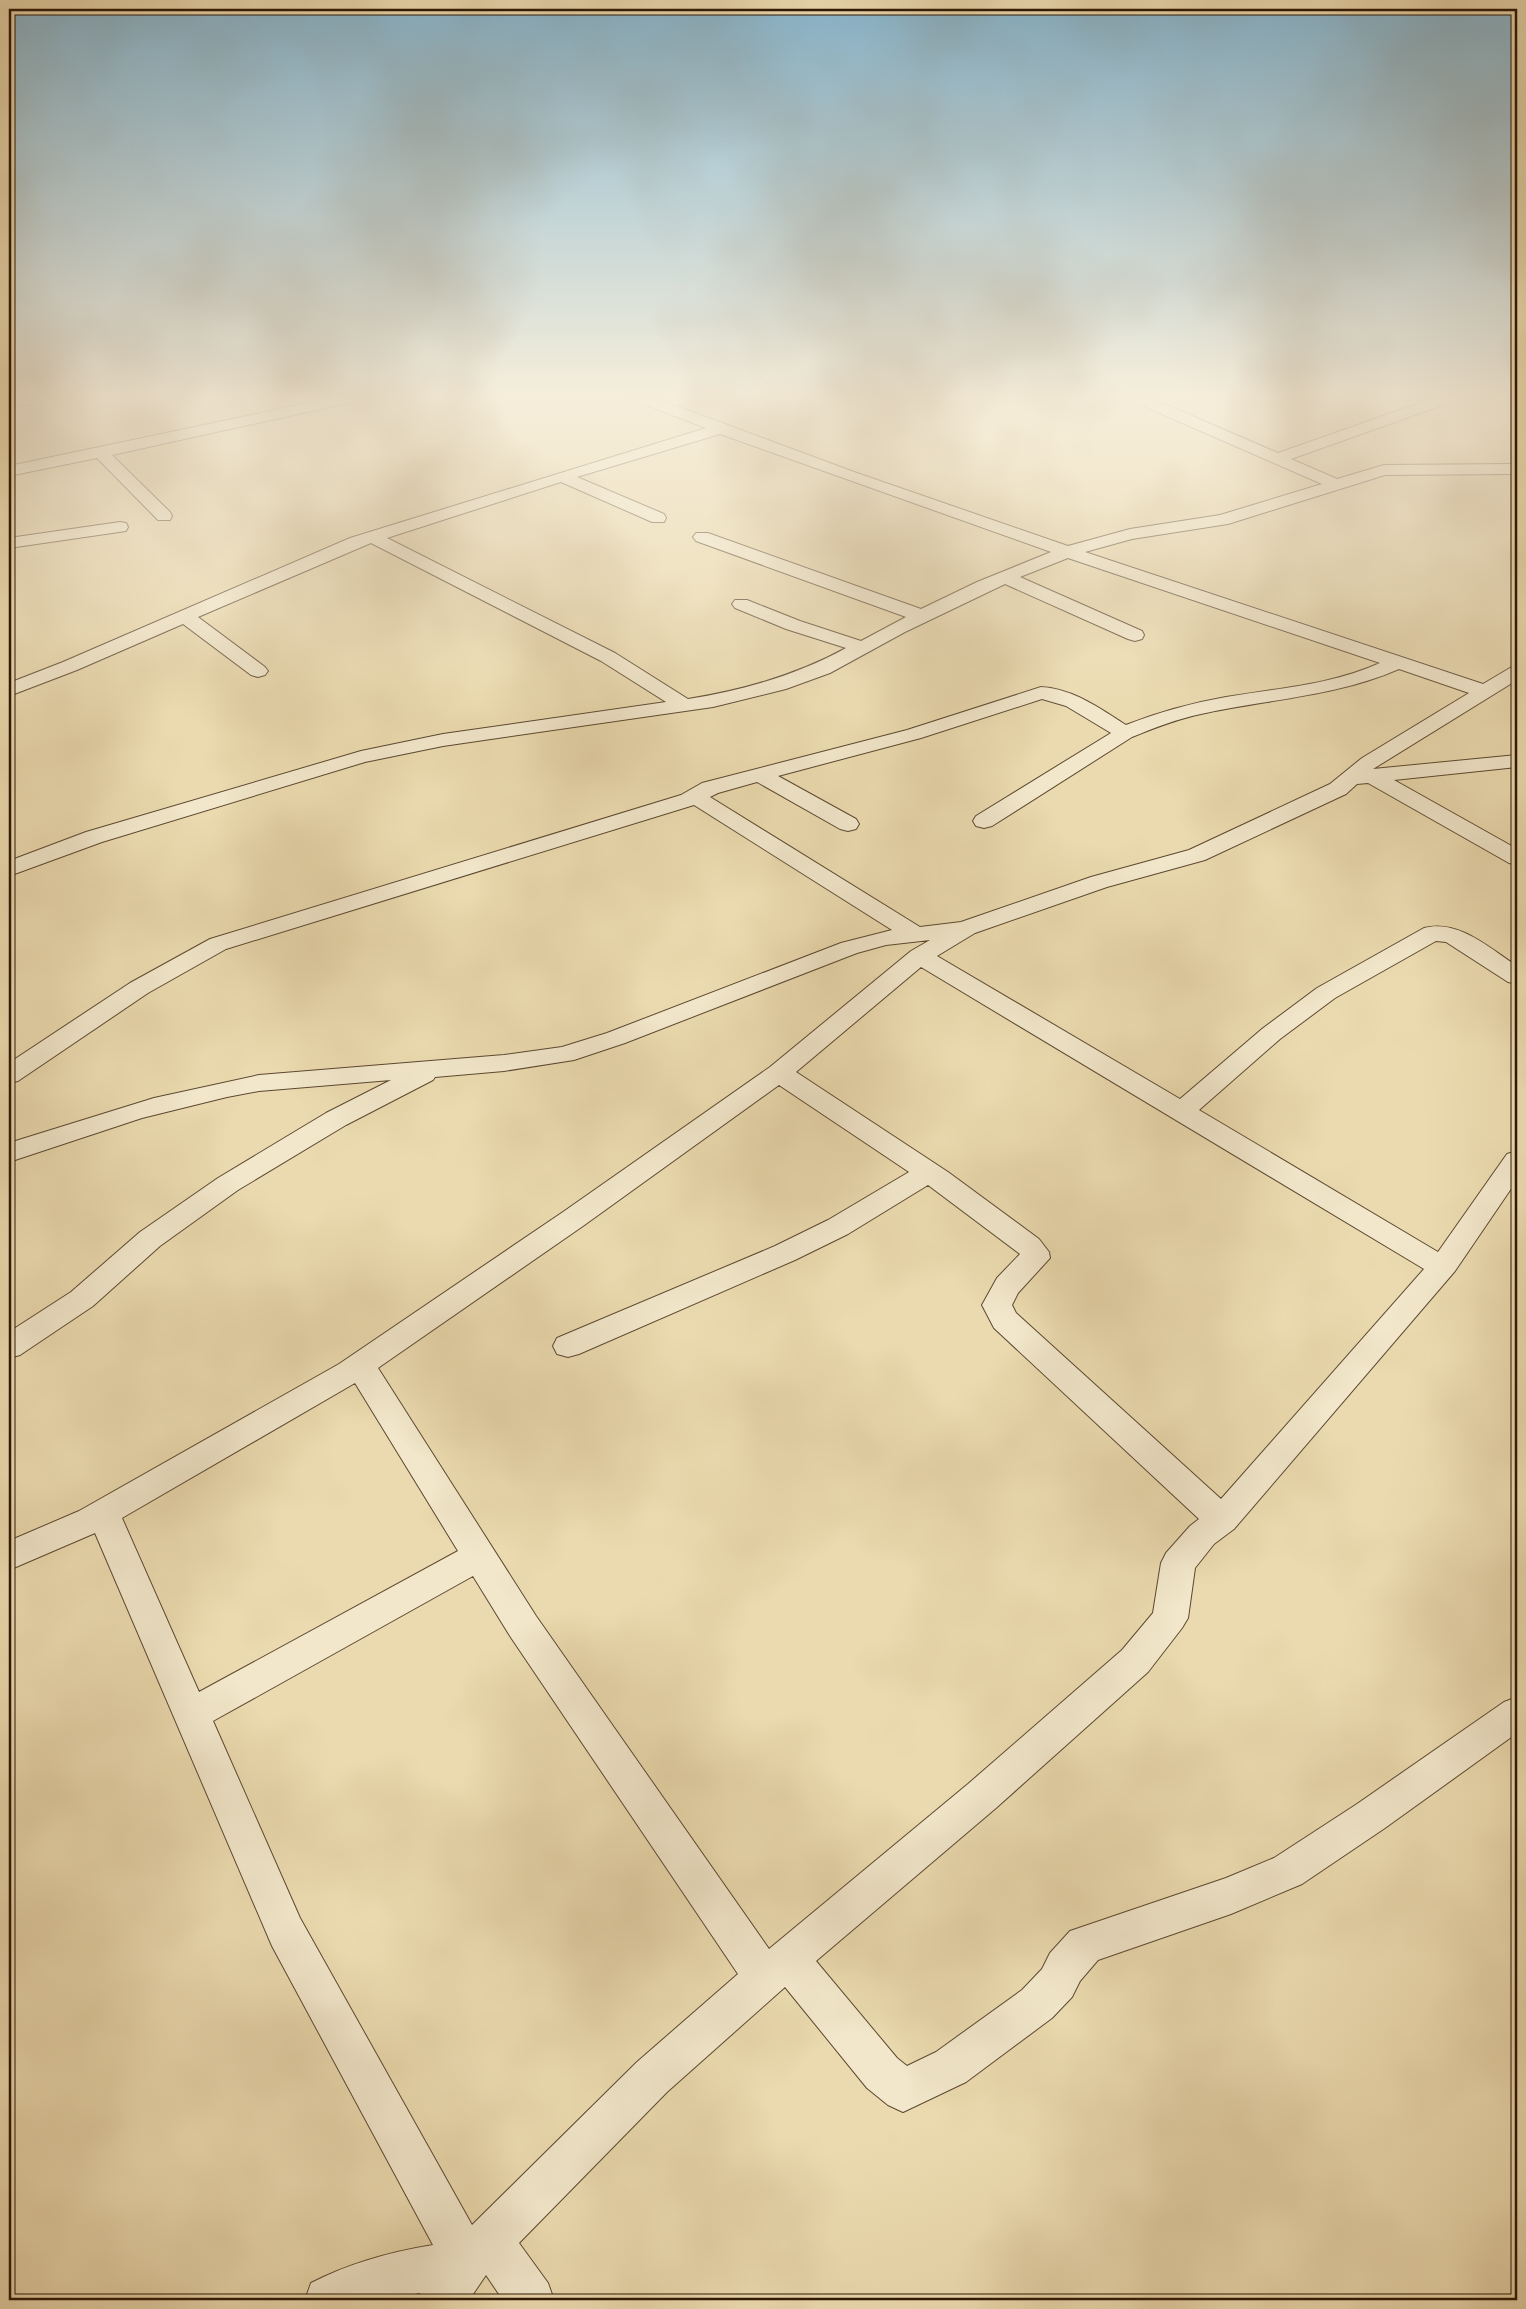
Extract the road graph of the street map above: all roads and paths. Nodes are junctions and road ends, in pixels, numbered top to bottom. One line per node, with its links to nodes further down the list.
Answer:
1 (153, 505): 6 (street)
2 (475, 505): 9 (street)
3 (627, 505): 7 (street)
4 (934, 505): 12 (street)
5 (1270, 505): 12 (street)
6 (164, 516)
7 (658, 518)
8 (120, 527): 11 (street)
9 (373, 537): 15 (street); 24 (street)
10 (702, 537): 16 (street)
11 (9, 543)
12 (1067, 552): 13 (street); 19 (street)
13 (1005, 577): 16 (street); 17 (street)
14 (741, 604): 18 (street)
15 (184, 616): 20 (street); 22 (street)
16 (922, 616): 18 (street)
17 (1135, 635)
18 (864, 648): 24 (street)
19 (1398, 662): 23 (street); 25 (street)
20 (258, 671)
21 (1517, 672): 23 (street)
22 (9, 690)
23 (1488, 692): 28 (street)
24 (684, 705): 33 (street)
25 (1125, 733): 27 (street); 30 (street)
26 (1517, 761): 28 (street)
27 (760, 775): 29 (street); 31 (street)
28 (1361, 777): 32 (street); 34 (street)
29 (695, 797): 34 (street); 38 (street)
30 (984, 821)
31 (848, 824)
32 (1517, 858)
33 (9, 869)
34 (917, 945): 36 (street); 37 (street); 39 (street)
35 (1517, 977): 39 (street)
36 (436, 1067): 40 (street); 45 (street)
37 (779, 1073): 42 (street); 46 (street)
38 (9, 1075)
39 (1181, 1112): 43 (street)
40 (9, 1153)
41 (1514, 1171): 43 (street)
42 (929, 1172): 44 (street); 48 (street)
43 (1442, 1267): 48 (street)
44 (568, 1346)
45 (9, 1347)
46 (360, 1365): 47 (street); 50 (street)
47 (103, 1513): 49 (street); 52 (street)
48 (1222, 1520): 53 (street)
49 (9, 1556)
50 (479, 1556): 52 (street); 53 (street)
51 (1517, 1713): 53 (street)
52 (191, 1714): 54 (street)
53 (777, 1968): 54 (street)
54 (478, 2252): 55 (street); 56 (street); 57 (street)
55 (328, 2300)
56 (441, 2300)
57 (531, 2300)

